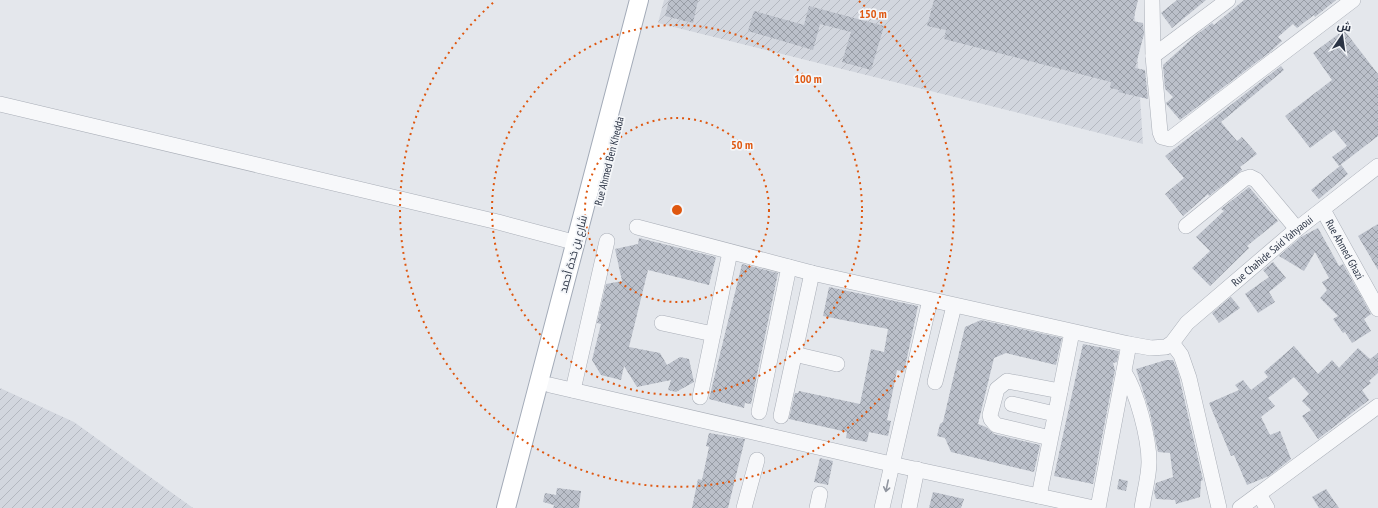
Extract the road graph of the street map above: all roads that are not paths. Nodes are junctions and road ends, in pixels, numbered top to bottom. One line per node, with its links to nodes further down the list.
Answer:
1 (639, 0): 14 (main road, شارع بن خدة أحمد)
2 (650, 0): 30 (main road, Rue Ahmed Ben Khedda)
3 (1152, 0): 6 (street)
4 (1228, 0): 6 (street)
5 (1353, 0): 6 (street)
6 (1153, 56)
7 (0, 104): 14 (street)
8 (1378, 166): 9 (street, Rue Chahide Said Yahyaoui)
9 (1323, 210): 12 (street, Rue Chahide Said Yahyaoui); 20 (street, Rue Ahmed Ghazi)
10 (1186, 226): 12 (street)
11 (638, 227): 15 (street)
12 (1297, 229): 24 (street, Rue Chahide Said Yahyaoui)
13 (607, 241): 31 (street)
14 (577, 243): 45 (main road, شارع بن خدة أحمد)
15 (730, 252): 16 (street); 23 (street)
16 (789, 267): 17 (street); 36 (street)
17 (812, 273): 18 (street); 26 (street)
18 (930, 300): 19 (street); 41 (street)
19 (954, 306): 22 (street); 29 (street)
20 (1378, 309)
21 (662, 323): 23 (street)
22 (1072, 332): 25 (street); 32 (street)
23 (713, 334): 33 (street)
24 (1172, 343): 25 (street); 53 (street)
25 (1129, 344): 28 (street)
26 (794, 354): 27 (street); 38 (street)
27 (838, 364)
28 (1124, 372): 51 (street); 52 (street)
29 (935, 382)
30 (550, 385): 31 (street); 46 (main road, Rue Ahmed Ben Khedda)
31 (573, 390): 41 (street)
32 (1060, 391): 37 (street); 39 (street)
33 (700, 397)
34 (1012, 404): 37 (street)
35 (1378, 406): 43 (street)
36 (759, 412)
37 (1056, 414): 39 (street)
38 (781, 416)
39 (1050, 438): 44 (street)
40 (756, 460): 47 (street)
41 (891, 464): 42 (street); 48 (street, one-way to 48)
42 (917, 469): 44 (street); 49 (street)
43 (1259, 494): 54 (street); 55 (street)
44 (1039, 496): 50 (street)
45 (506, 508)
46 (518, 508)
47 (744, 508)
48 (882, 508)
49 (909, 508)
50 (1094, 508)
51 (1098, 508)
52 (1142, 508)
53 (1219, 508)
54 (1240, 508)
55 (1267, 508)

